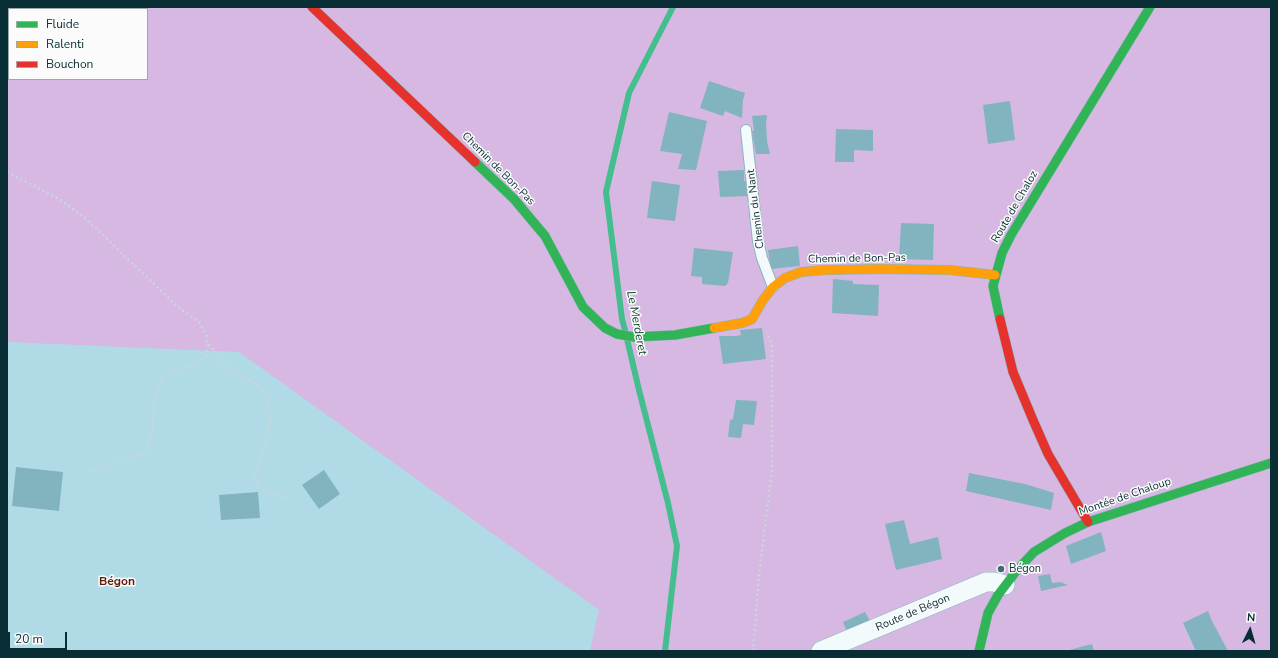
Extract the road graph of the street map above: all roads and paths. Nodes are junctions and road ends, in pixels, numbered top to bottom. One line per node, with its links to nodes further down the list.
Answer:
1 (312, 7): 7 (street, Chemin de Bon-Pas)
2 (1150, 7): 5 (street, Route de Chaloz)
3 (746, 130): 6 (lane, Chemin du Nant)
4 (7, 172): 8 (path)
5 (995, 275): 6 (street, Chemin de Bon-Pas); 12 (street, Route de Chaloz)
6 (773, 287): 7 (street, Chemin de Bon-Pas)
7 (758, 309): 14 (path)
8 (208, 344): 10 (path); 11 (path)
9 (1271, 463): 12 (street, Montée de Chaloup)
10 (86, 472)
11 (292, 498)
12 (1088, 522): 13 (street, Montée de Chaloup)
13 (1005, 585): 15 (street, Route de Bégon); 16 (street, Montée de Chaloup)
14 (753, 651)
15 (821, 651)
16 (979, 651)

